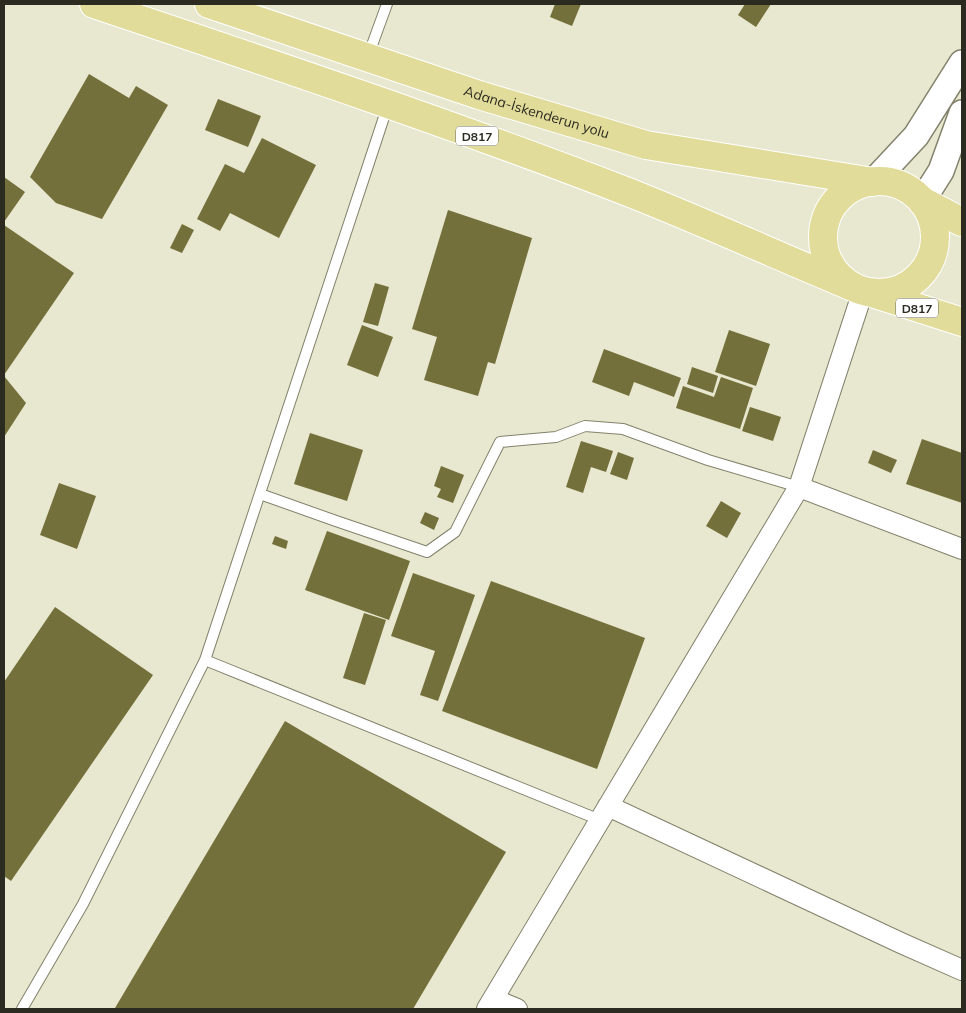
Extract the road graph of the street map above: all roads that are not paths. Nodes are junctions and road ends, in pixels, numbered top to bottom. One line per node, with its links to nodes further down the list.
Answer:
1 (94, 4): 6 (highway, D817)
2 (209, 4): 4 (highway, Adana-İskenderun yolu)
3 (387, 4): 4 (lane)
4 (368, 57): 8 (highway, Adana-İskenderun yolu)
5 (962, 63): 8 (street)
6 (388, 103): 11 (highway, D817); 14 (lane)
7 (962, 113): 9 (street)
8 (873, 182): 9 (highway); 11 (highway)
9 (922, 201): 10 (highway); 11 (highway)
10 (962, 222)
11 (862, 290): 12 (highway, D817); 13 (street)
12 (962, 322)
13 (799, 487): 14 (lane); 15 (street); 17 (street)
14 (260, 494): 16 (lane)
15 (962, 549)
16 (205, 660): 17 (lane); 20 (lane)
17 (604, 813): 18 (street); 19 (street)
18 (962, 970)
19 (490, 1004): 21 (street)
20 (22, 1009)
21 (517, 1009)

